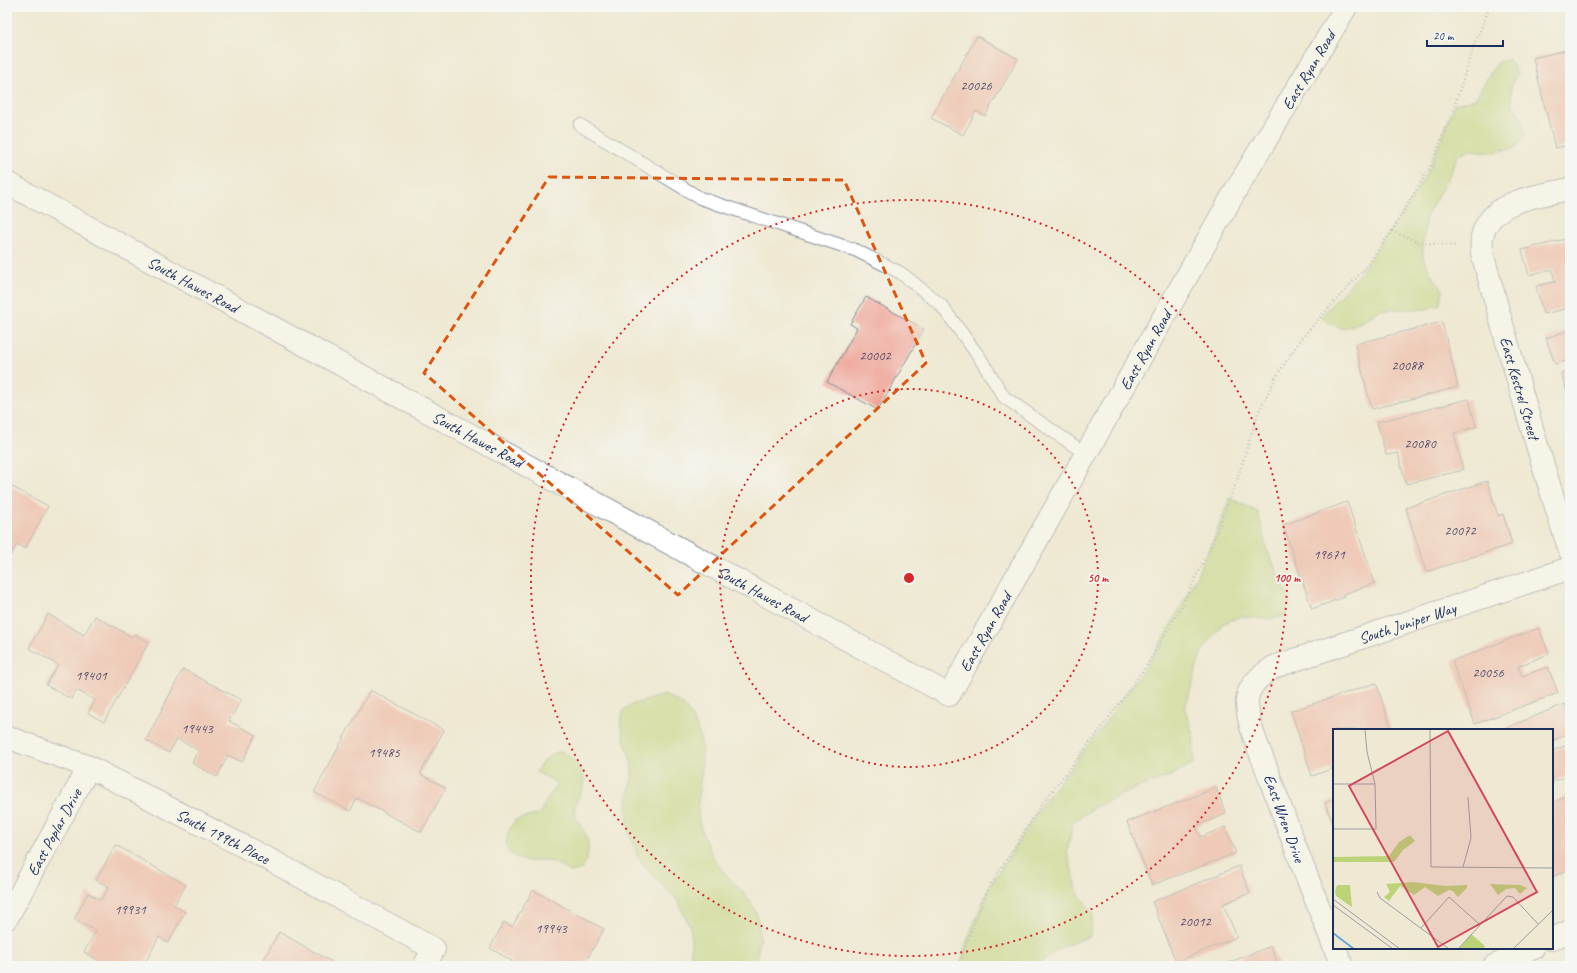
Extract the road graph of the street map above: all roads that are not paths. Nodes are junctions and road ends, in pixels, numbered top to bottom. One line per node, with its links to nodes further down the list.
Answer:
1 (1346, 7): 5 (street, East Ryan Road)
2 (580, 125): 5 (lane)
3 (7, 183): 9 (street, South Hawes Road)
4 (1570, 189): 6 (street, East Kestrel Street)
5 (1086, 454): 9 (street, East Ryan Road)
6 (1570, 552)
7 (1570, 568): 8 (street, South Juniper Way)
8 (1251, 687): 15 (street, East Wren Drive)
9 (949, 695)
10 (7, 737): 11 (street, South 199th Place)
11 (89, 766): 12 (street, East Poplar Drive); 18 (street, South 199th Place)
12 (7, 918)
13 (1570, 931): 14 (street)
14 (1553, 939)
15 (1333, 944)
16 (1335, 949): 19 (street, East Wren Drive)
17 (1531, 949): 20 (street)
18 (429, 957)
19 (1342, 966)
20 (1494, 966)

